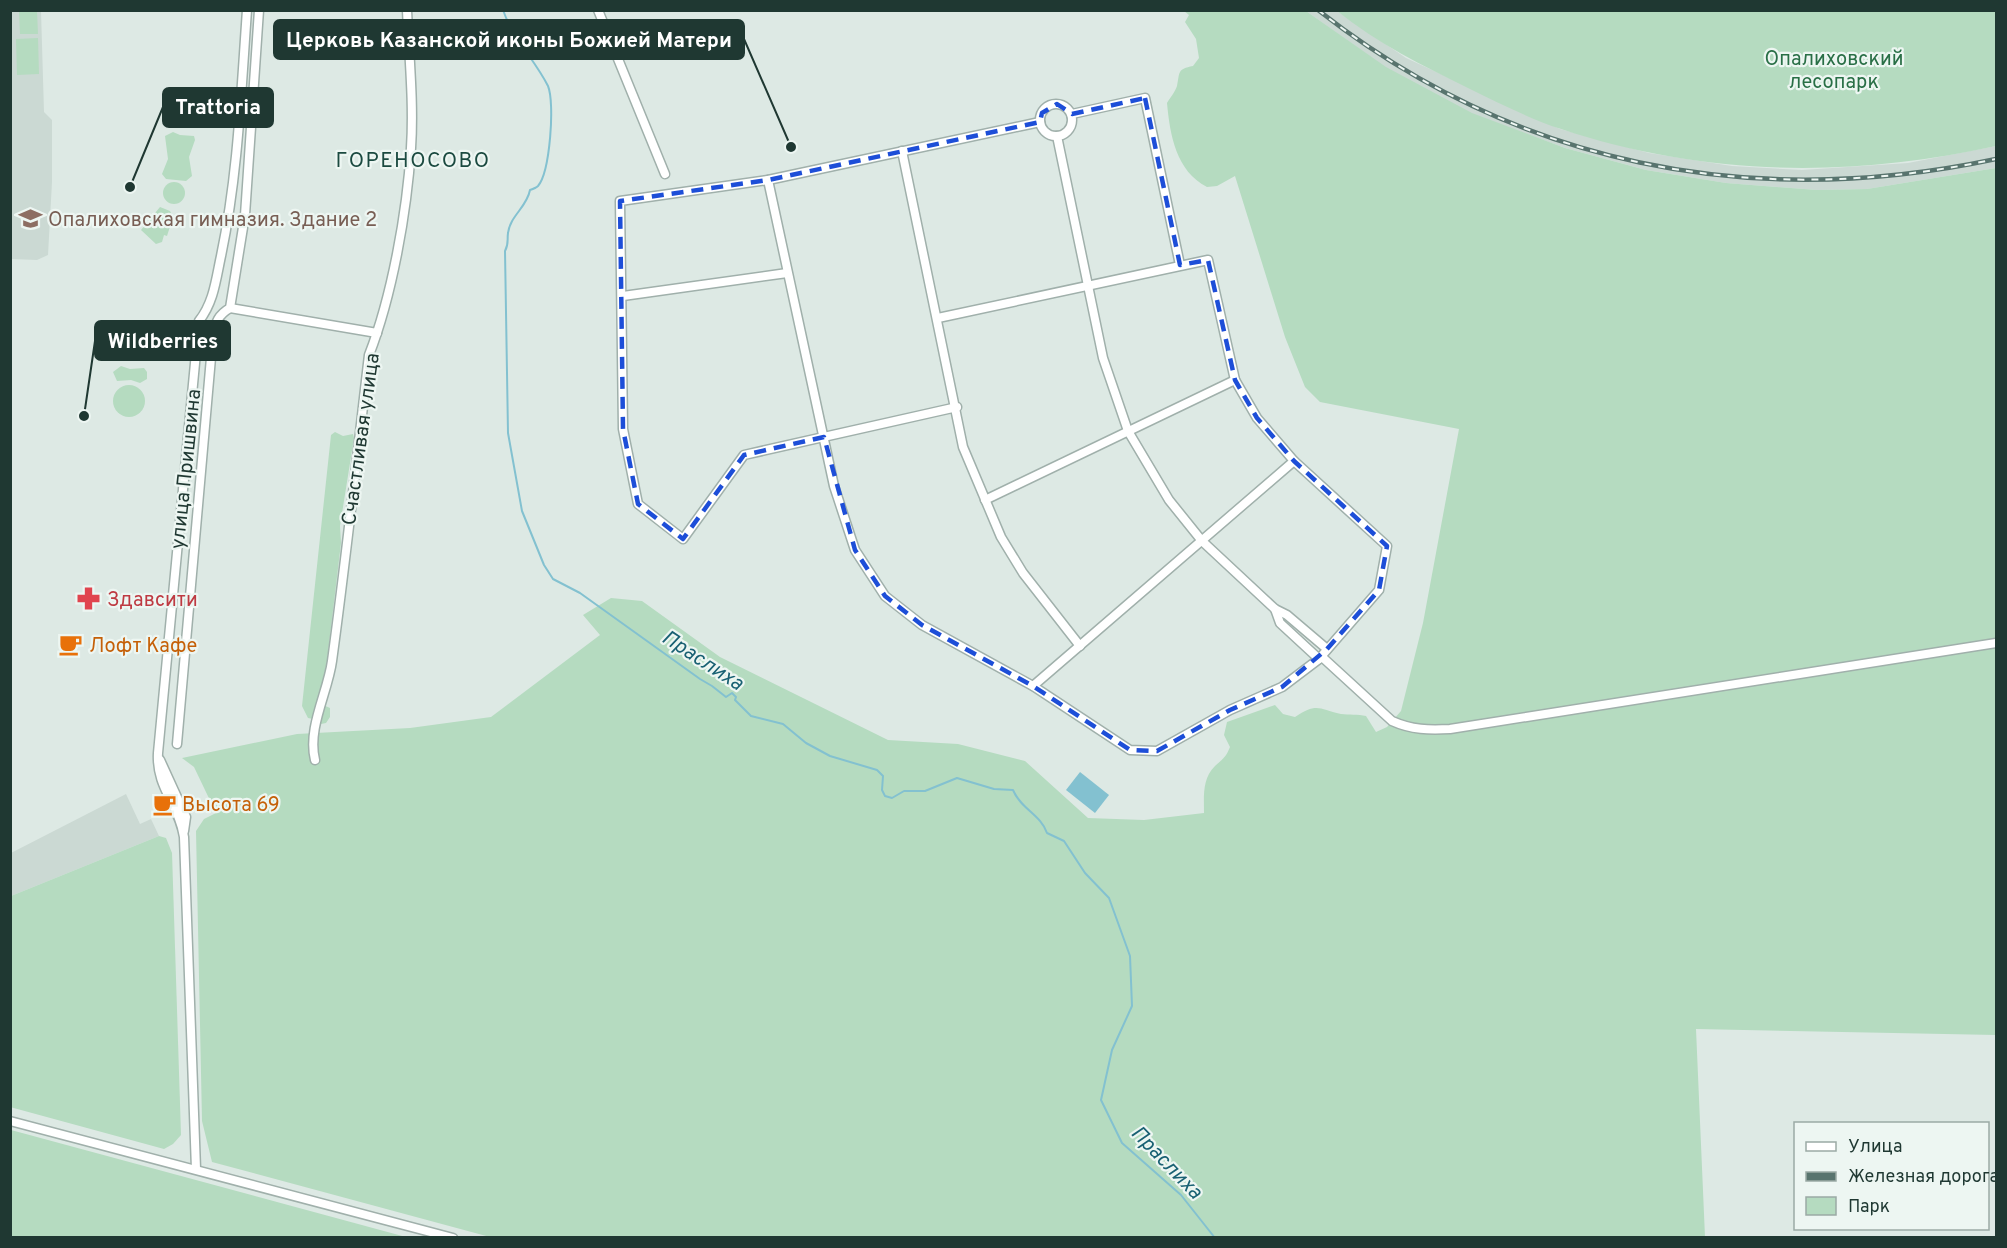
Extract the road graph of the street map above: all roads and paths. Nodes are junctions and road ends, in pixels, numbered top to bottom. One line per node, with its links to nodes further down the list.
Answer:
1 (247, 10): 32 (street, улица Пришвина)
2 (259, 10): 15 (street)
3 (407, 10): 17 (street, Счастливая улица)
4 (598, 10): 9 (street)
5 (1072, 114): 6 (street); 7 (street); 11 (street)
6 (1040, 122): 7 (street); 8 (street)
7 (1057, 136): 13 (street)
8 (902, 151): 10 (street); 16 (street)
9 (665, 174)
10 (768, 180): 12 (street); 14 (street)
11 (1180, 265): 13 (street); 18 (street)
12 (787, 273): 14 (street); 21 (street)
13 (1088, 285): 16 (street); 20 (street)
14 (623, 296): 21 (street)
15 (230, 308): 17 (street); 29 (street)
16 (938, 318): 19 (street)
17 (377, 333): 30 (street, Счастливая улица)
18 (1235, 380): 20 (street); 22 (street)
19 (957, 407): 21 (street); 23 (street)
20 (1128, 431): 23 (street); 24 (street)
21 (824, 437): 28 (street)
22 (1293, 461): 24 (street); 27 (street)
23 (985, 500): 26 (street)
24 (1202, 541): 26 (street); 27 (street)
25 (1996, 643): 27 (street)
26 (1080, 646): 28 (street)
27 (1322, 655): 28 (street)
28 (1033, 686)
29 (177, 744)
30 (315, 760)
31 (10, 1120): 32 (street)
32 (196, 1169): 33 (street)
33 (453, 1238)

